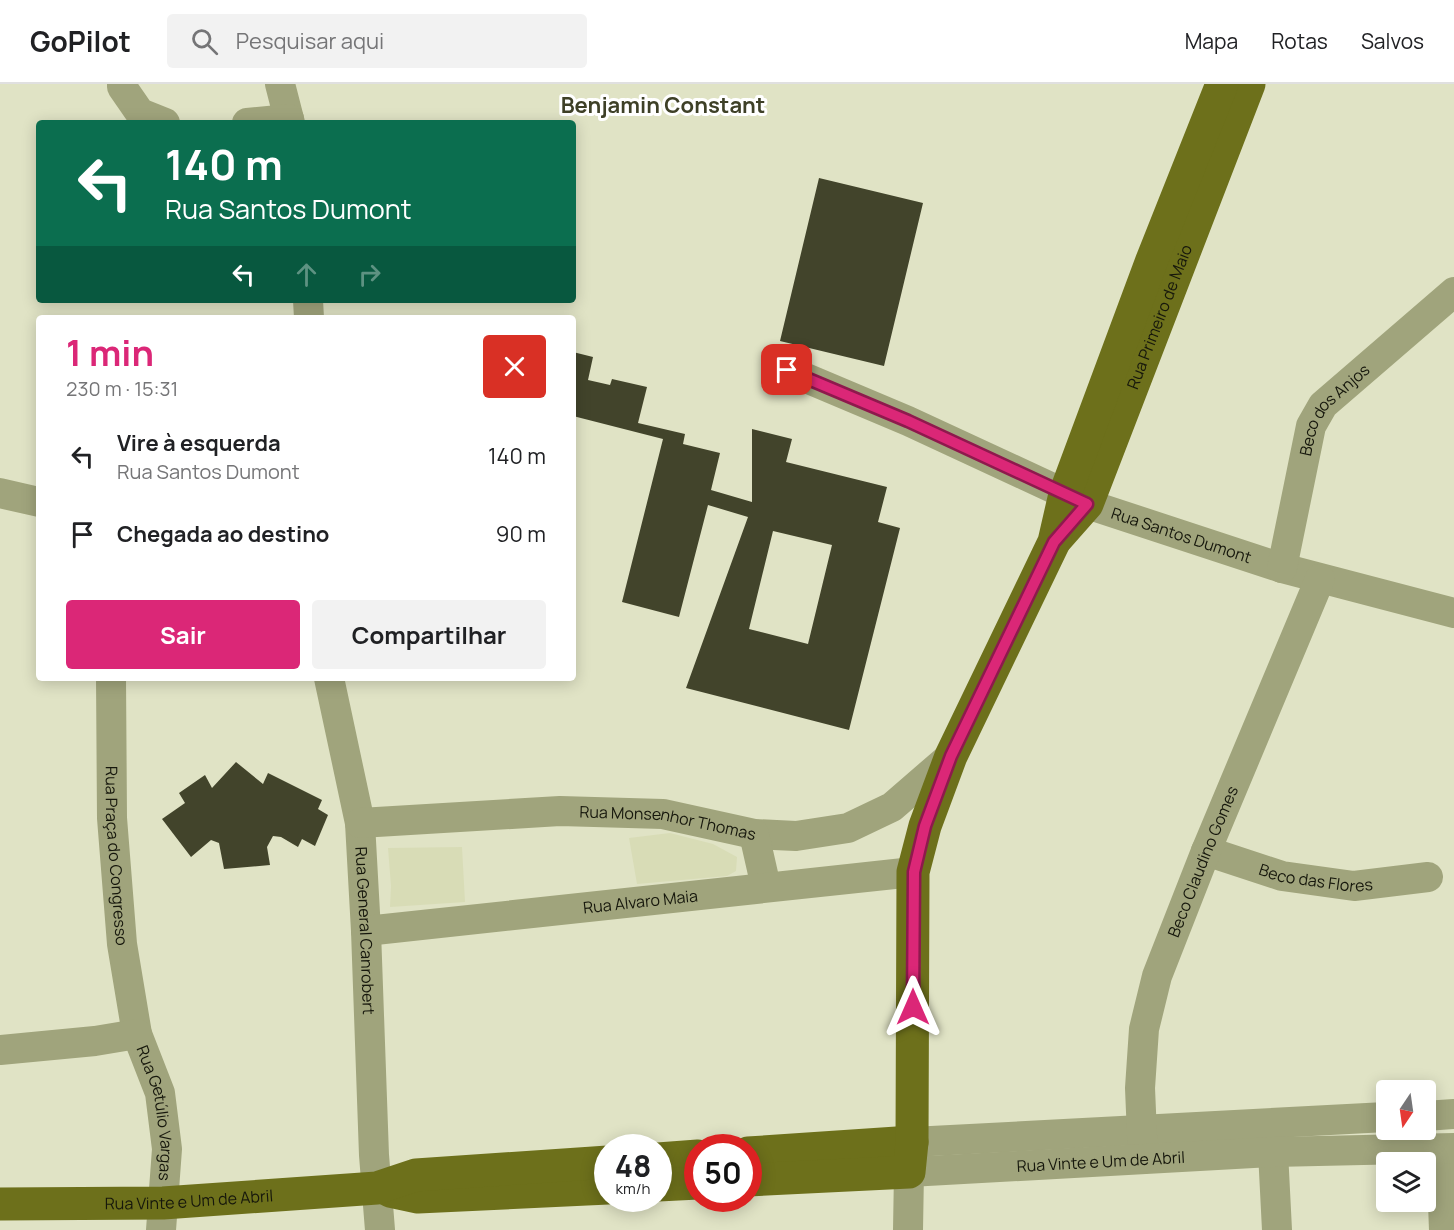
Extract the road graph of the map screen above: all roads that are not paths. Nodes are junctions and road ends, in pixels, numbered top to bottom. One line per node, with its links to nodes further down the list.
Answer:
1 (122, 84): 5 (street)
2 (280, 84): 6 (street)
3 (1222, 84): 10 (main road, Rua Primeiro de Maio)
4 (1249, 84): 10 (main road, Rua Primeiro de Maio)
5 (158, 120)
6 (289, 120)
7 (1454, 292): 14 (street, Beco dos Anjos)
8 (787, 370): 10 (street, Rua Santos Dumont)
9 (0, 493): 11 (street)
10 (1076, 499): 14 (street, Rua Santos Dumont); 19 (main road, Rua Primeiro de Maio)
11 (36, 501)
12 (0, 512): 13 (street)
13 (36, 521)
14 (1282, 568): 15 (street, Rua Santos Dumont)
15 (1320, 579): 16 (street, Rua Santos Dumont); 22 (street, Beco Claudino Gomes)
16 (1454, 614)
17 (111, 681): 27 (street, Rua Praça do Congresso)
18 (330, 681): 20 (street, Rua General Canrobert)
19 (951, 756): 21 (street, Rua Monsenhor Thomas); 23 (main road, Rua Primeiro de Maio)
20 (360, 823): 21 (street, Rua Monsenhor Thomas); 26 (street, Rua General Canrobert)
21 (754, 834): 25 (street)
22 (1206, 851): 24 (street, Beco das Flores); 33 (street, Beco Claudino Gomes)
23 (914, 872): 25 (street, Rua Alvaro Maia); 37 (main road, Rua Primeiro de Maio)
24 (1428, 877)
25 (766, 887): 26 (street, Rua Alvaro Maia)
26 (366, 931): 41 (street, Rua General Canrobert)
27 (137, 1034): 28 (street); 44 (street, Rua Getúlio Vargas)
28 (0, 1050)
29 (1454, 1114): 30 (street)
30 (1436, 1115)
31 (1376, 1118): 32 (street, Rua Vinte e Um de Abril)
32 (1271, 1123): 33 (street, Rua Vinte e Um de Abril); 35 (street)
33 (1142, 1129): 37 (street, Rua Vinte e Um de Abril); 38 (street, Beco Claudino Gomes)
34 (1447, 1148): 35 (street, Rua Vinte e Um de Abril); 48 (street)
35 (1273, 1152): 38 (street, Rua Vinte e Um de Abril); 47 (street)
36 (762, 1153): 37 (main road, Rua Vinte e Um de Abril)
37 (911, 1157): 38 (street, Rua Vinte e Um de Abril); 40 (main road, Rua Vinte e Um de Abril); 46 (street)
38 (1143, 1159)
39 (594, 1163): 41 (main road, Rua Vinte e Um de Abril)
40 (762, 1178)
41 (376, 1188): 42 (main road, Rua Vinte e Um de Abril); 44 (main road, Rua Vinte e Um de Abril); 45 (street, Rua General Canrobert)
42 (594, 1189)
43 (0, 1204): 44 (main road, Rua Vinte e Um de Abril)
44 (162, 1216)
45 (380, 1230)
46 (908, 1230)
47 (1277, 1230)
48 (1444, 1230)

